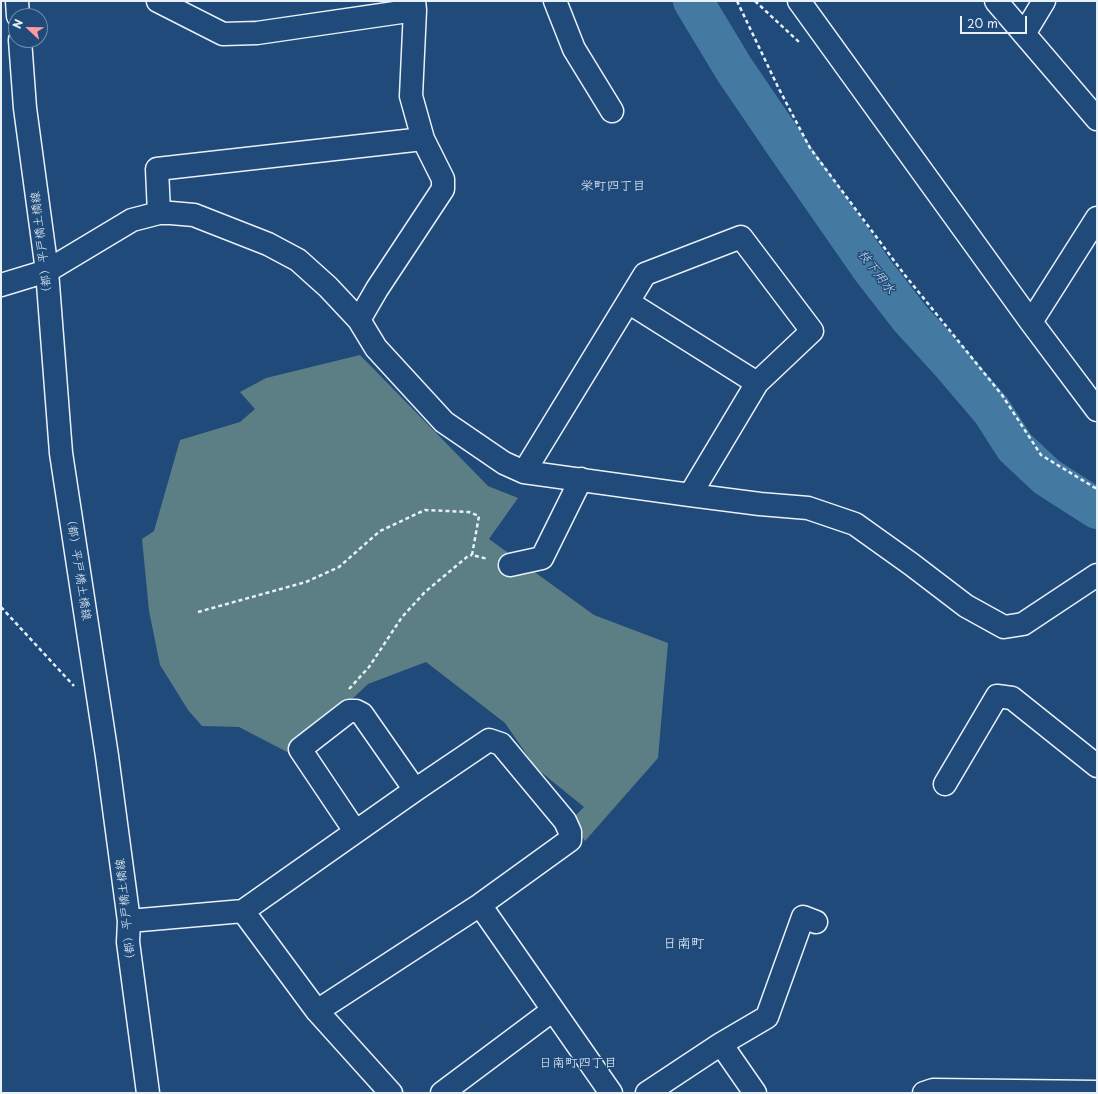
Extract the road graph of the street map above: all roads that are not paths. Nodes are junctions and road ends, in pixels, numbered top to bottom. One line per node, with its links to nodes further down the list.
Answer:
1 (158, 1): 7 (street)
2 (555, 1): 10 (street)
3 (799, 1): 19 (street)
4 (996, 1): 8 (street)
5 (1044, 1): 8 (street)
6 (414, 6): 7 (street); 12 (street)
7 (192, 8)
8 (1024, 34): 11 (street)
9 (21, 48): 15 (street, （都）平戸橋土橋線)
10 (612, 111)
11 (1097, 119)
12 (423, 139): 13 (street); 18 (street)
13 (159, 213): 15 (street); 18 (street)
14 (1097, 218): 19 (street)
15 (47, 271): 16 (street); 33 (street, （都）平戸橋土橋線)
16 (1, 285)
17 (628, 302): 20 (street); 20 (street); 22 (street)
18 (359, 320): 22 (street)
19 (1031, 322): 21 (street)
20 (757, 383): 24 (street)
21 (1097, 410)
22 (524, 472): 23 (street)
23 (580, 479): 24 (street); 25 (street)
24 (690, 495): 26 (street)
25 (510, 565)
26 (1097, 576)
27 (1097, 766): 28 (street)
28 (945, 784)
29 (415, 790): 30 (street); 30 (street); 31 (street)
30 (355, 831): 32 (street)
31 (480, 905): 35 (street); 36 (street)
32 (243, 911): 33 (street); 36 (street)
33 (129, 921): 40 (street, （都）平戸橋土橋線)
34 (816, 922): 37 (street)
35 (554, 1010): 42 (street); 43 (street)
36 (318, 1011): 41 (street)
37 (722, 1044): 44 (street); 45 (street)
38 (1031, 1092): 39 (street); 46 (street)
39 (1097, 1092)
40 (148, 1093)
41 (391, 1093)
42 (442, 1093)
43 (611, 1093)
44 (647, 1093)
45 (756, 1093)
46 (924, 1093)

